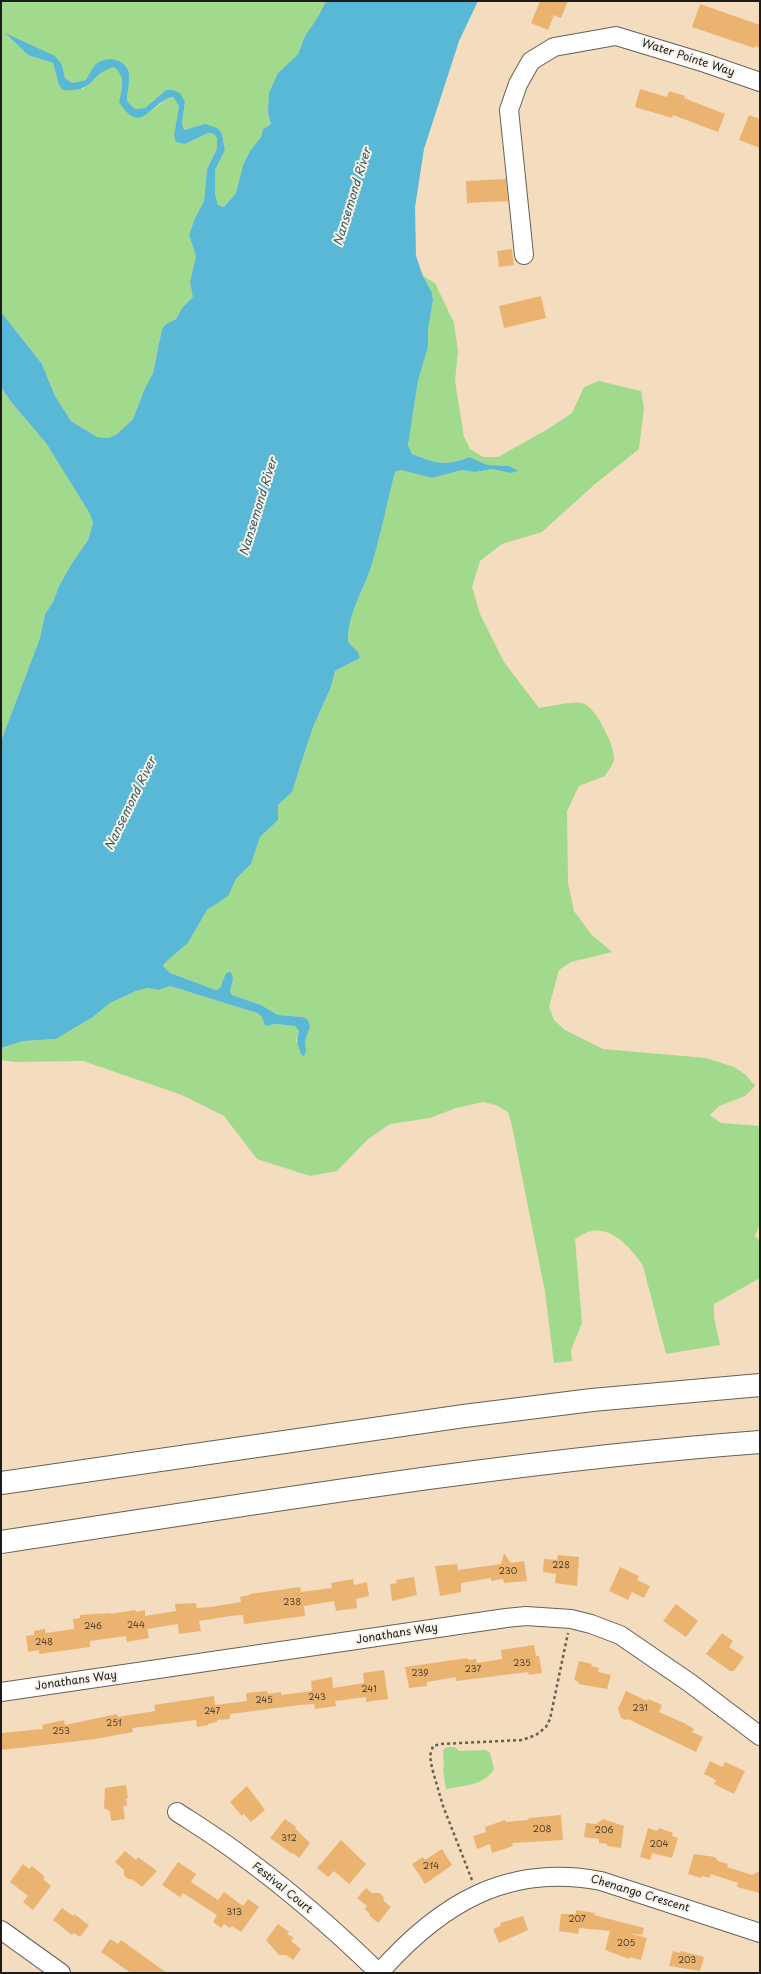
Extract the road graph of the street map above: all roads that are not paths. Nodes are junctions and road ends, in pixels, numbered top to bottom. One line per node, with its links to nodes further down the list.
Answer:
1 (760, 82): 2 (street, Water Pointe Way)
2 (524, 255)
3 (760, 1385): 5 (highway)
4 (760, 1442): 6 (highway)
5 (1, 1483)
6 (1, 1542)
7 (1, 1692): 8 (street, Jonathans Way)
8 (760, 1736)
9 (177, 1812): 13 (street, Festival Court)
10 (1, 1930): 12 (street)
11 (760, 1933): 13 (street, Chenango Crescent)
12 (61, 1973)
13 (379, 1973)

